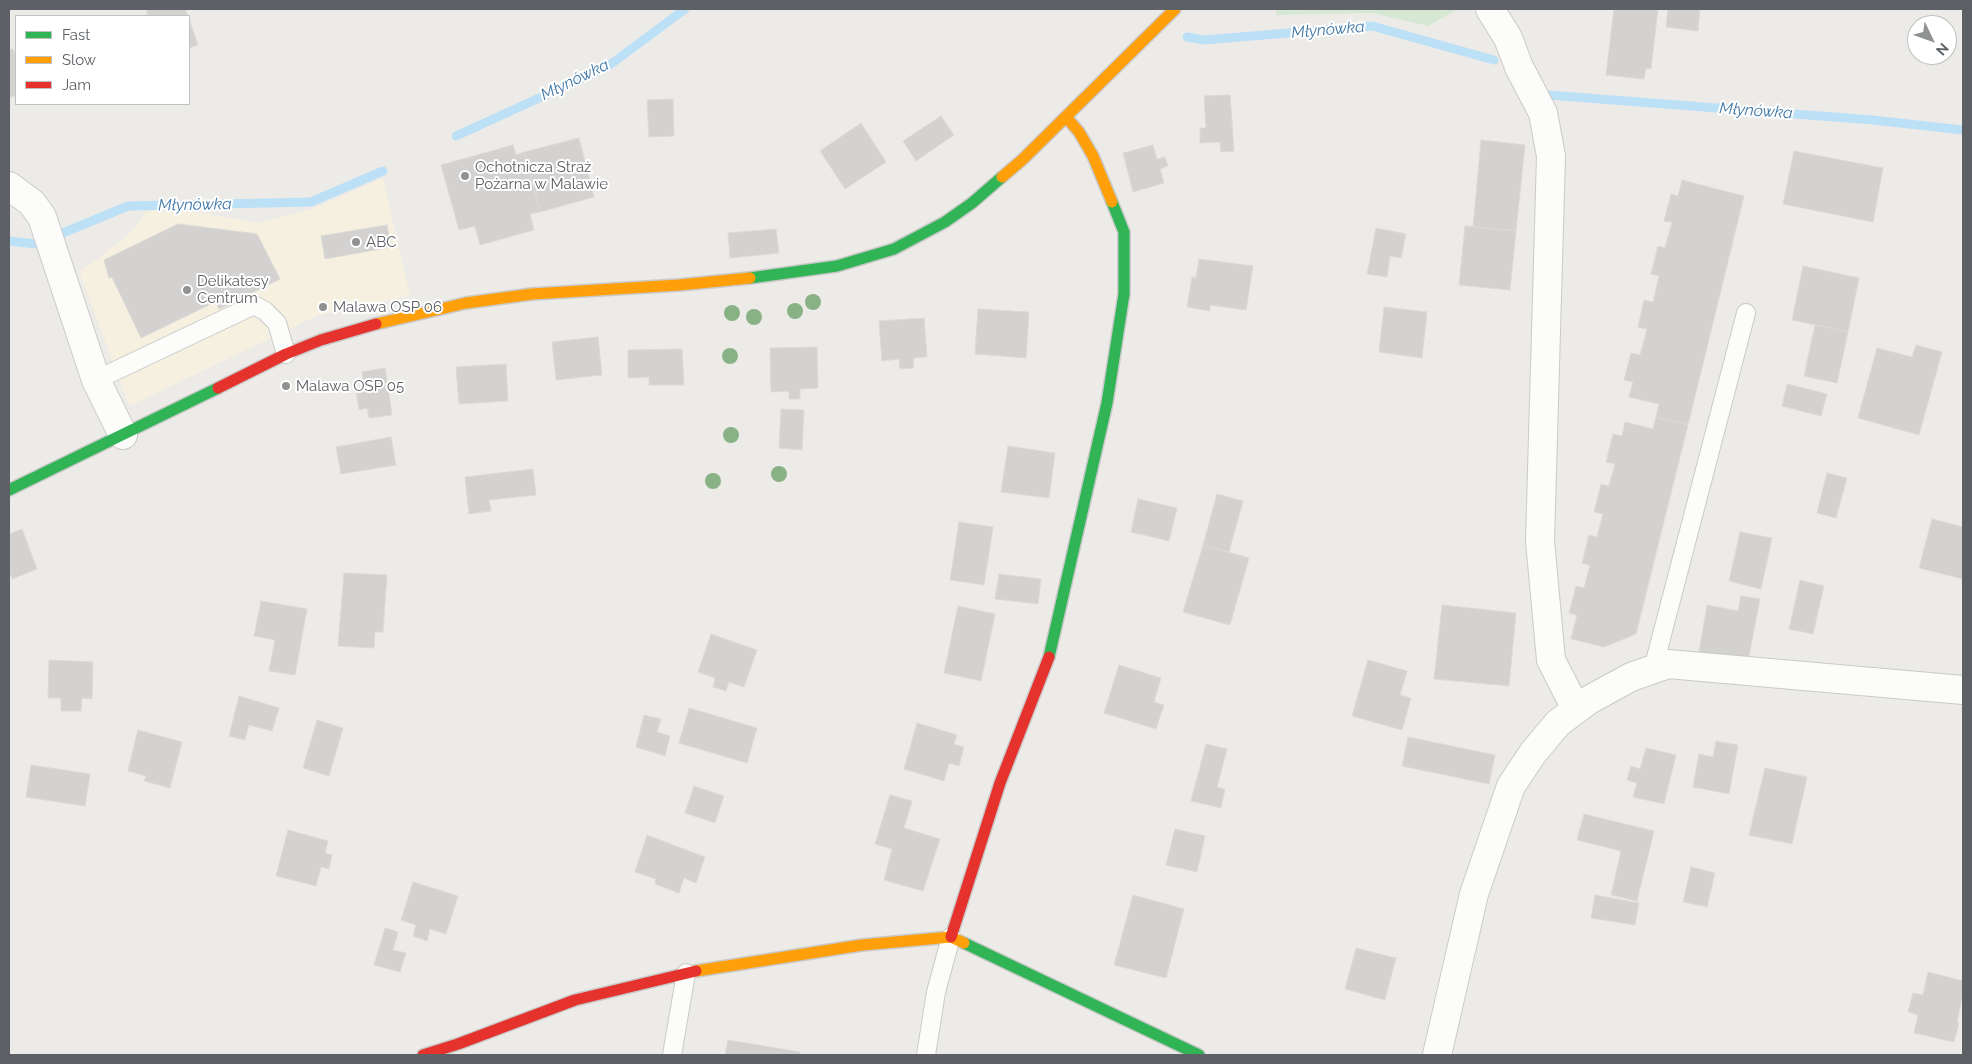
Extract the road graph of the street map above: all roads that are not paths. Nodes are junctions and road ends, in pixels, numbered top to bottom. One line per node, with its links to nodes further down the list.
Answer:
1 (1175, 9): 3 (street)
2 (1490, 9): 12 (street)
3 (1066, 117): 6 (street); 13 (street)
4 (9, 186): 7 (street)
5 (1746, 313): 10 (lane)
6 (286, 354): 7 (lane); 8 (street)
7 (96, 380): 8 (street)
8 (123, 435): 9 (street)
9 (9, 490)
10 (1653, 668): 11 (street); 12 (street)
11 (1963, 687)
12 (1576, 709): 19 (street)
13 (951, 938): 14 (street); 17 (lane); 18 (street)
14 (686, 973): 15 (street); 16 (lane)
15 (423, 1055)
16 (672, 1055)
17 (926, 1055)
18 (1199, 1055)
19 (1437, 1055)

